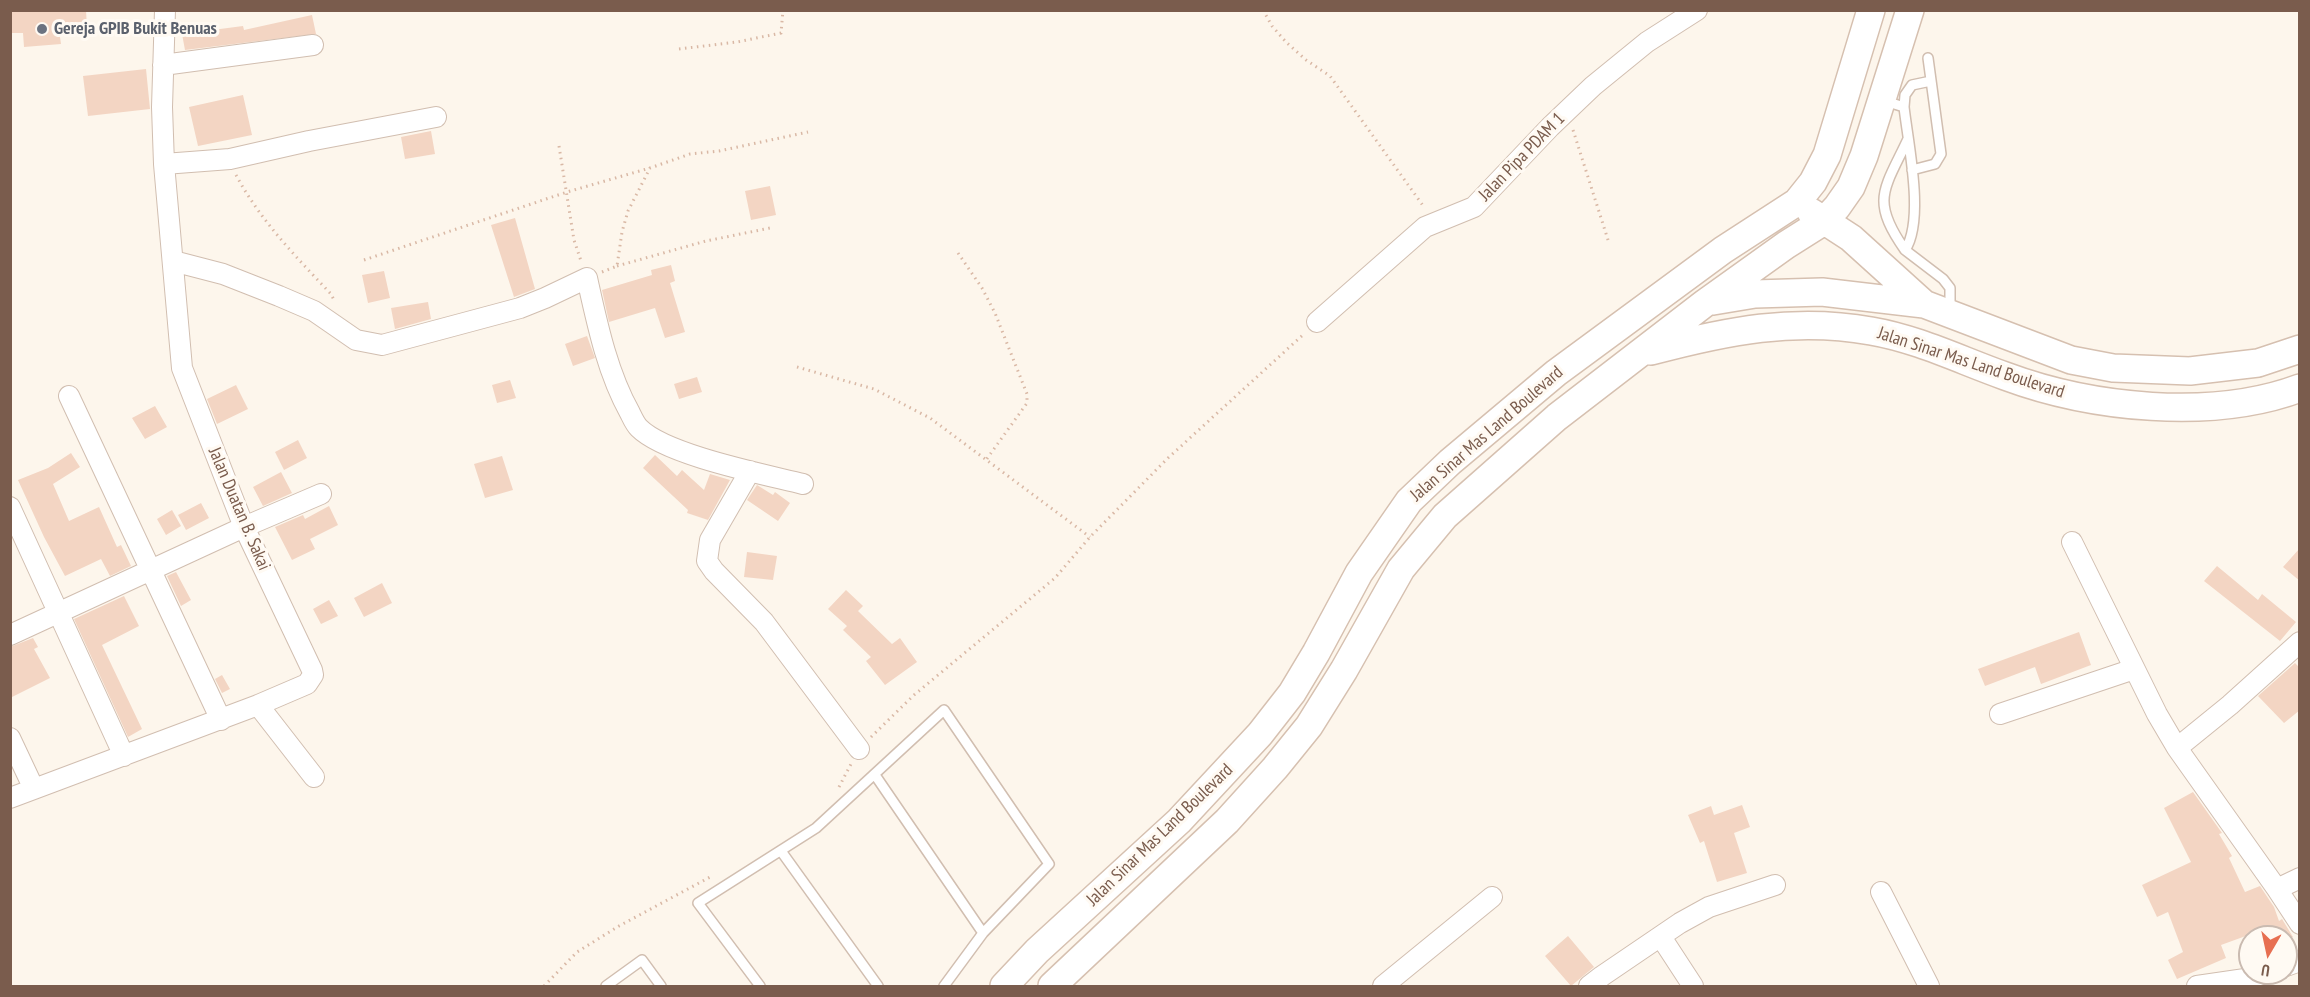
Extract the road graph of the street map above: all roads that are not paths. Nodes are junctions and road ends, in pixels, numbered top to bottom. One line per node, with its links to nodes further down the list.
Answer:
1 (165, 10): 7 (street, Jalan Duatan B. Sakai)
2 (1697, 10): 22 (street, Jalan Pipa PDAM 1)
3 (1871, 10): 14 (street, Jalan Sinar Mas Land Boulevard)
4 (1906, 12): 9 (street, Jalan Sinar Mas Land Boulevard)
5 (313, 45): 7 (street)
6 (1928, 58): 8 (lane)
7 (163, 65): 12 (street, Jalan Duatan B. Sakai)
8 (1931, 81): 9 (lane); 13 (lane)
9 (1893, 103): 11 (lane); 15 (street, Jalan Sinar Mas Land Boulevard)
10 (436, 117): 12 (street)
11 (1908, 139): 13 (lane); 16 (lane)
12 (164, 164): 17 (street, Jalan Duatan B. Sakai)
13 (1912, 170): 16 (lane)
14 (1797, 202): 15 (street); 24 (street, Jalan Sinar Mas Land Boulevard)
15 (1824, 222): 19 (street, Jalan Sinar Mas Land Boulevard); 20 (street, Jalan Sinar Mas Land Boulevard)
16 (1905, 250): 21 (lane)
17 (173, 261): 29 (street); 33 (street, Jalan Duatan B. Sakai)
18 (1832, 294): 19 (street); 20 (street); 23 (street)
19 (1705, 303): 24 (street); 26 (street, Jalan Sinar Mas Land Boulevard)
20 (1924, 304): 21 (street, Jalan Sinar Mas Land Boulevard)
21 (1950, 315): 25 (street, Jalan Sinar Mas Land Boulevard)
22 (1317, 322)
23 (1830, 325): 26 (street, Jalan Sinar Mas Land Boulevard); 27 (street, Jalan Sinar Mas Land Boulevard)
24 (1609, 333): 66 (street, Jalan Sinar Mas Land Boulevard)
25 (2300, 349)
26 (1642, 353): 67 (street, Jalan Sinar Mas Land Boulevard)
27 (2300, 388)
28 (69, 396): 35 (street)
29 (750, 471): 30 (street); 45 (street)
30 (803, 484)
31 (321, 494): 33 (street)
32 (10, 507): 36 (street)
33 (243, 527): 35 (street); 40 (street, Jalan Duatan B. Sakai)
34 (2072, 542): 39 (street)
35 (149, 571): 36 (street); 42 (street)
36 (60, 612): 37 (street); 46 (street)
37 (10, 635)
38 (2300, 642): 44 (street)
39 (2134, 669): 41 (street); 44 (street)
40 (258, 705): 42 (street, Jalan Duatan B. Sakai); 48 (street)
41 (2000, 714)
42 (220, 720): 46 (street, Jalan Duatan B. Sakai)
43 (10, 738): 49 (street)
44 (2177, 748): 54 (street)
45 (859, 749)
46 (124, 756): 49 (street, Jalan Duatan B. Sakai)
47 (875, 775): 51 (lane); 58 (lane); 58 (lane)
48 (314, 777)
49 (34, 789): 50 (street, Jalan Duatan B. Sakai)
50 (10, 798)
51 (781, 851): 63 (lane); 64 (lane)
52 (2300, 878): 54 (street)
53 (1775, 885): 59 (street)
54 (2277, 888): 57 (street)
55 (1881, 892): 71 (street)
56 (1492, 897): 68 (street)
57 (2300, 924)
58 (984, 933): 65 (lane)
59 (1661, 936): 69 (street); 70 (street)
60 (2238, 982): 72 (street)
61 (606, 987): 62 (lane)
62 (661, 987)
63 (760, 987)
64 (878, 987)
65 (944, 987)
66 (1004, 987)
67 (1052, 987)
68 (1383, 987)
69 (1589, 987)
70 (1694, 987)
71 (1929, 987)
72 (2197, 987)

